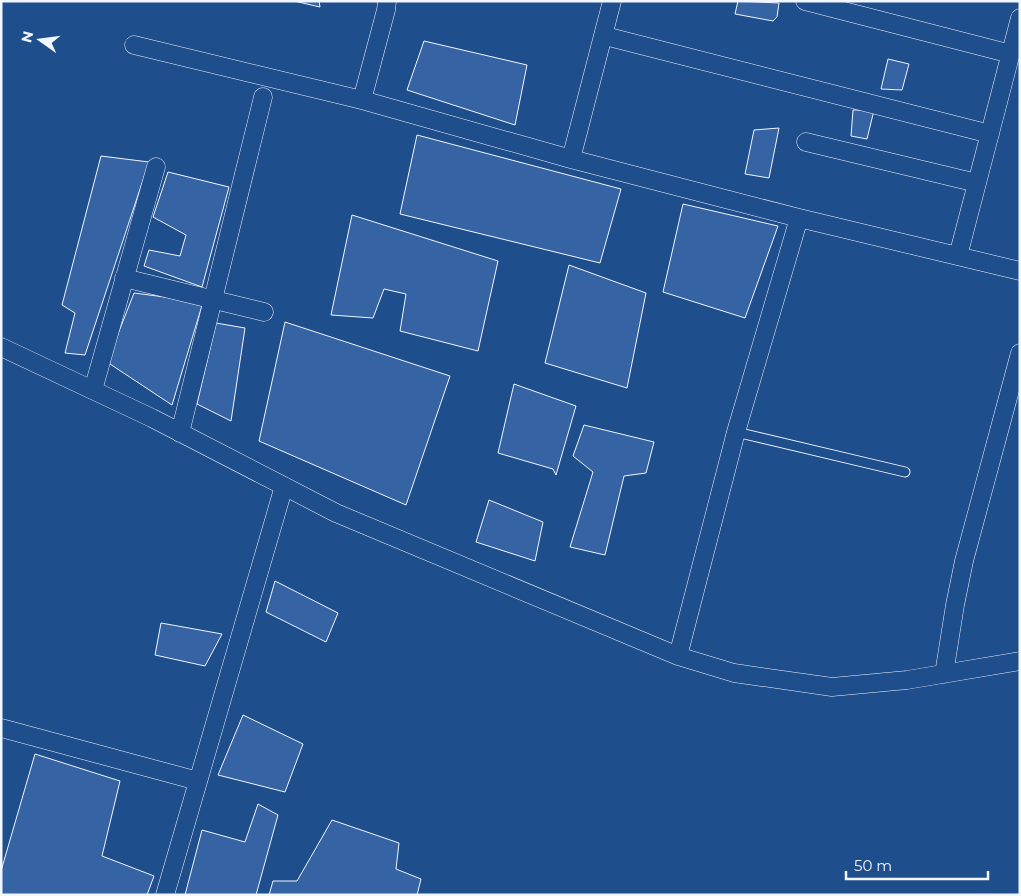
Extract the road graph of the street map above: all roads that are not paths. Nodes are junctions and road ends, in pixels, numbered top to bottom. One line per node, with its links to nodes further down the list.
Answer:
1 (387, 1): 9 (street)
2 (612, 1): 5 (street)
3 (804, 1): 7 (street)
4 (1019, 24): 7 (street)
5 (605, 36): 10 (street); 12 (street)
6 (134, 45): 9 (street)
7 (1011, 54): 10 (street)
8 (263, 97): 19 (street)
9 (362, 100): 12 (street)
10 (990, 134): 14 (street)
11 (806, 142): 14 (street)
12 (572, 159): 15 (street)
13 (156, 167): 18 (street)
14 (977, 183): 16 (street)
15 (798, 218): 16 (street); 24 (street)
16 (958, 256): 17 (street)
17 (1020, 272)
18 (124, 278): 19 (street); 23 (street)
19 (213, 300): 20 (street); 25 (street)
20 (264, 312)
21 (1, 347): 23 (street)
22 (1020, 353): 30 (street)
23 (93, 390): 25 (street)
24 (736, 432): 26 (lane); 28 (street)
25 (180, 433): 27 (street)
26 (905, 472)
27 (284, 486): 28 (street); 32 (street)
28 (678, 656): 30 (street)
29 (1020, 661): 30 (street)
30 (944, 674)
31 (1, 728): 32 (street)
32 (198, 781): 33 (street)
33 (164, 895)

